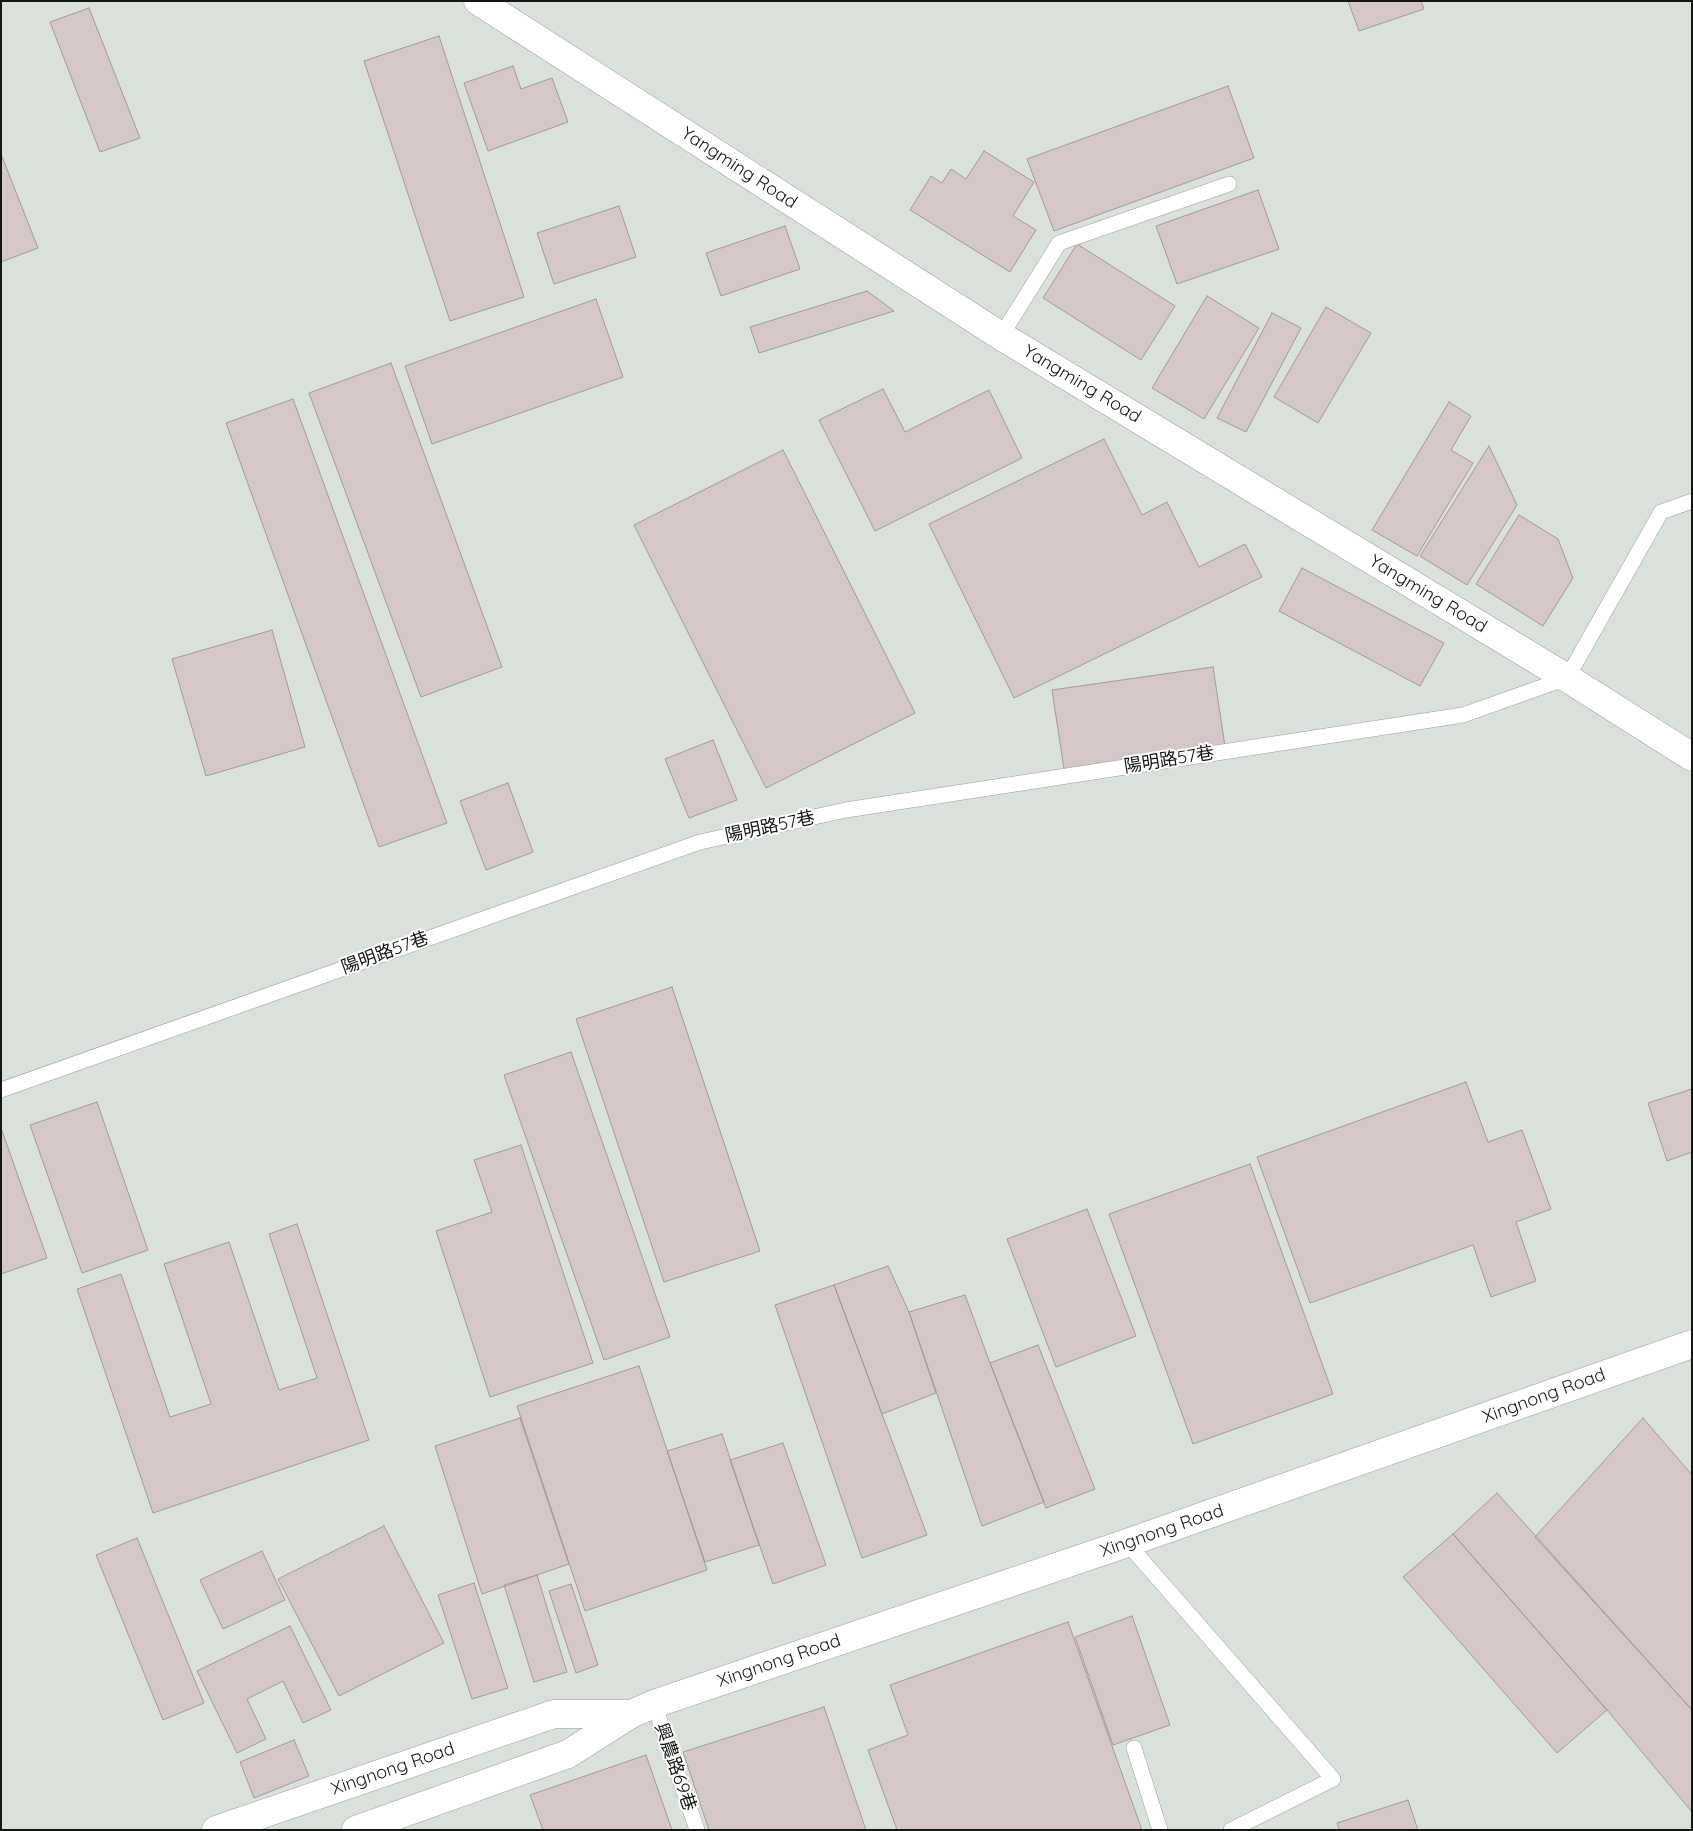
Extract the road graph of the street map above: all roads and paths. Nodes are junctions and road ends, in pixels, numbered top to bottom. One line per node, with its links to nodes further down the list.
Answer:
1 (478, 1): 3 (main road, Yangming Road)
2 (1229, 184): 3 (lane)
3 (1001, 336): 5 (main road, Yangming Road)
4 (1692, 502): 5 (lane)
5 (1567, 678): 6 (main road, Yangming Road); 7 (lane, 陽明路57巷)
6 (1692, 757)
7 (1, 1090)
8 (1692, 1344): 9 (main road, Xingnong Road)
9 (1127, 1544): 10 (main road, Xingnong Road); 16 (lane)
10 (642, 1708): 12 (main road, Xingnong Road); 13 (main road, Xingnong Road); 14 (lane, 興農路69巷)
11 (1134, 1748): 15 (lane)
12 (216, 1830)
13 (356, 1830)
14 (697, 1830)
15 (1160, 1830)
16 (1231, 1830)

